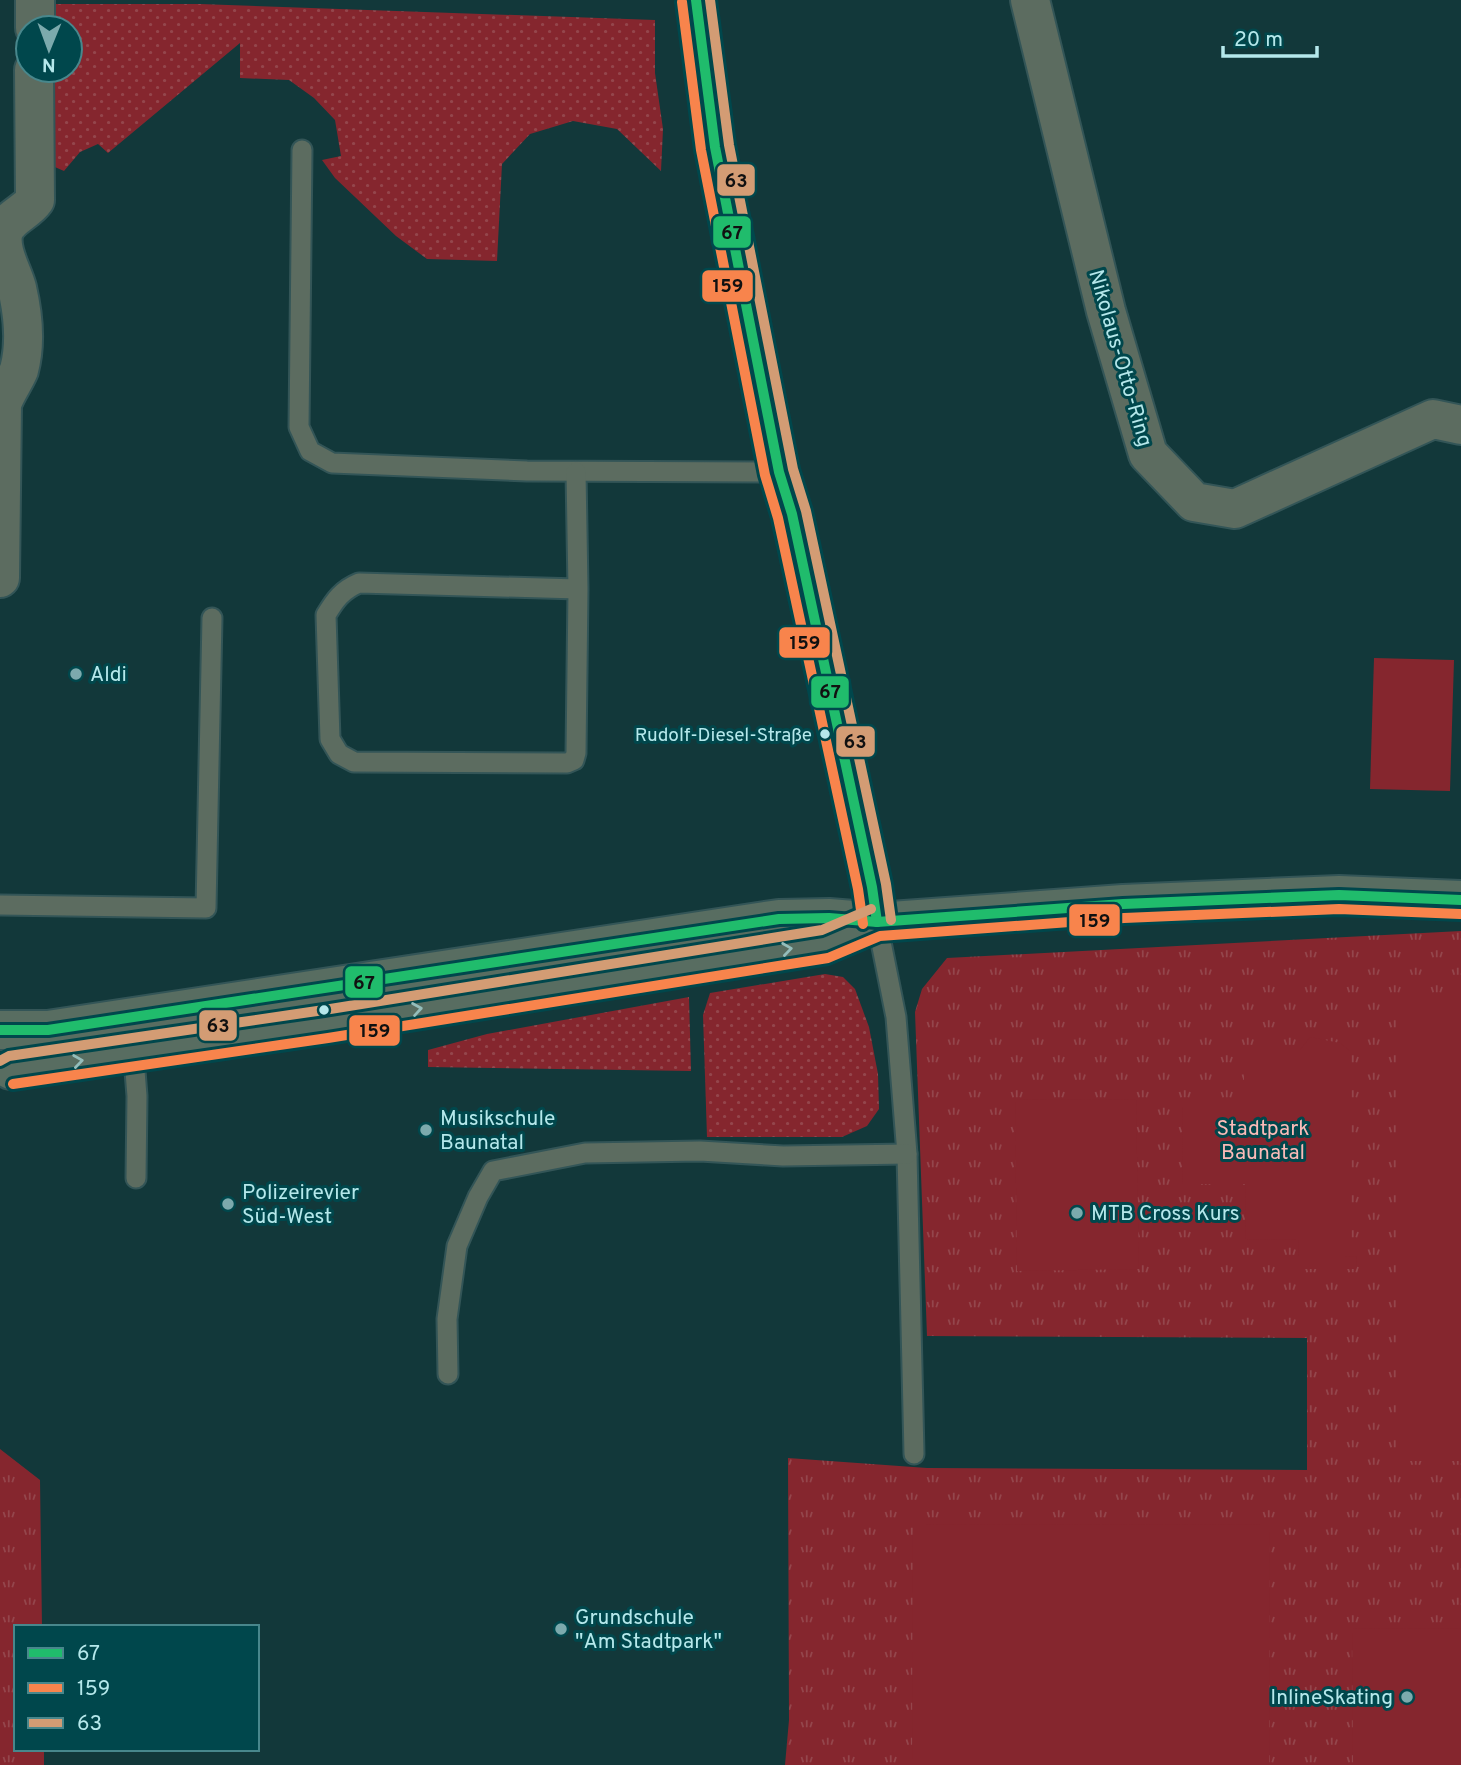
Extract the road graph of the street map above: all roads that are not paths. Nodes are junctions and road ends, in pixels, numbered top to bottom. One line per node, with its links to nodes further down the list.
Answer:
1 (696, 0): 8 (street)
2 (1030, 0): 6 (street, Nikolaus-Otto-Ring)
3 (34, 84): 5 (street)
4 (302, 150): 7 (lane)
5 (4, 223): 9 (street)
6 (1461, 425)
7 (576, 472): 8 (lane); 10 (lane)
8 (779, 472): 14 (street)
9 (0, 578)
10 (578, 589): 10 (lane)
11 (212, 618): 13 (lane)
12 (1461, 900): 14 (street)
13 (0, 905)
14 (877, 922): 16 (street); 18 (lane)
15 (0, 1030): 16 (street); 17 (street)
16 (132, 1035): 17 (street, one-way to 16); 19 (lane)
17 (5, 1083)
18 (907, 1154): 20 (lane); 21 (lane)
19 (136, 1178)
20 (448, 1374)
21 (914, 1454)

